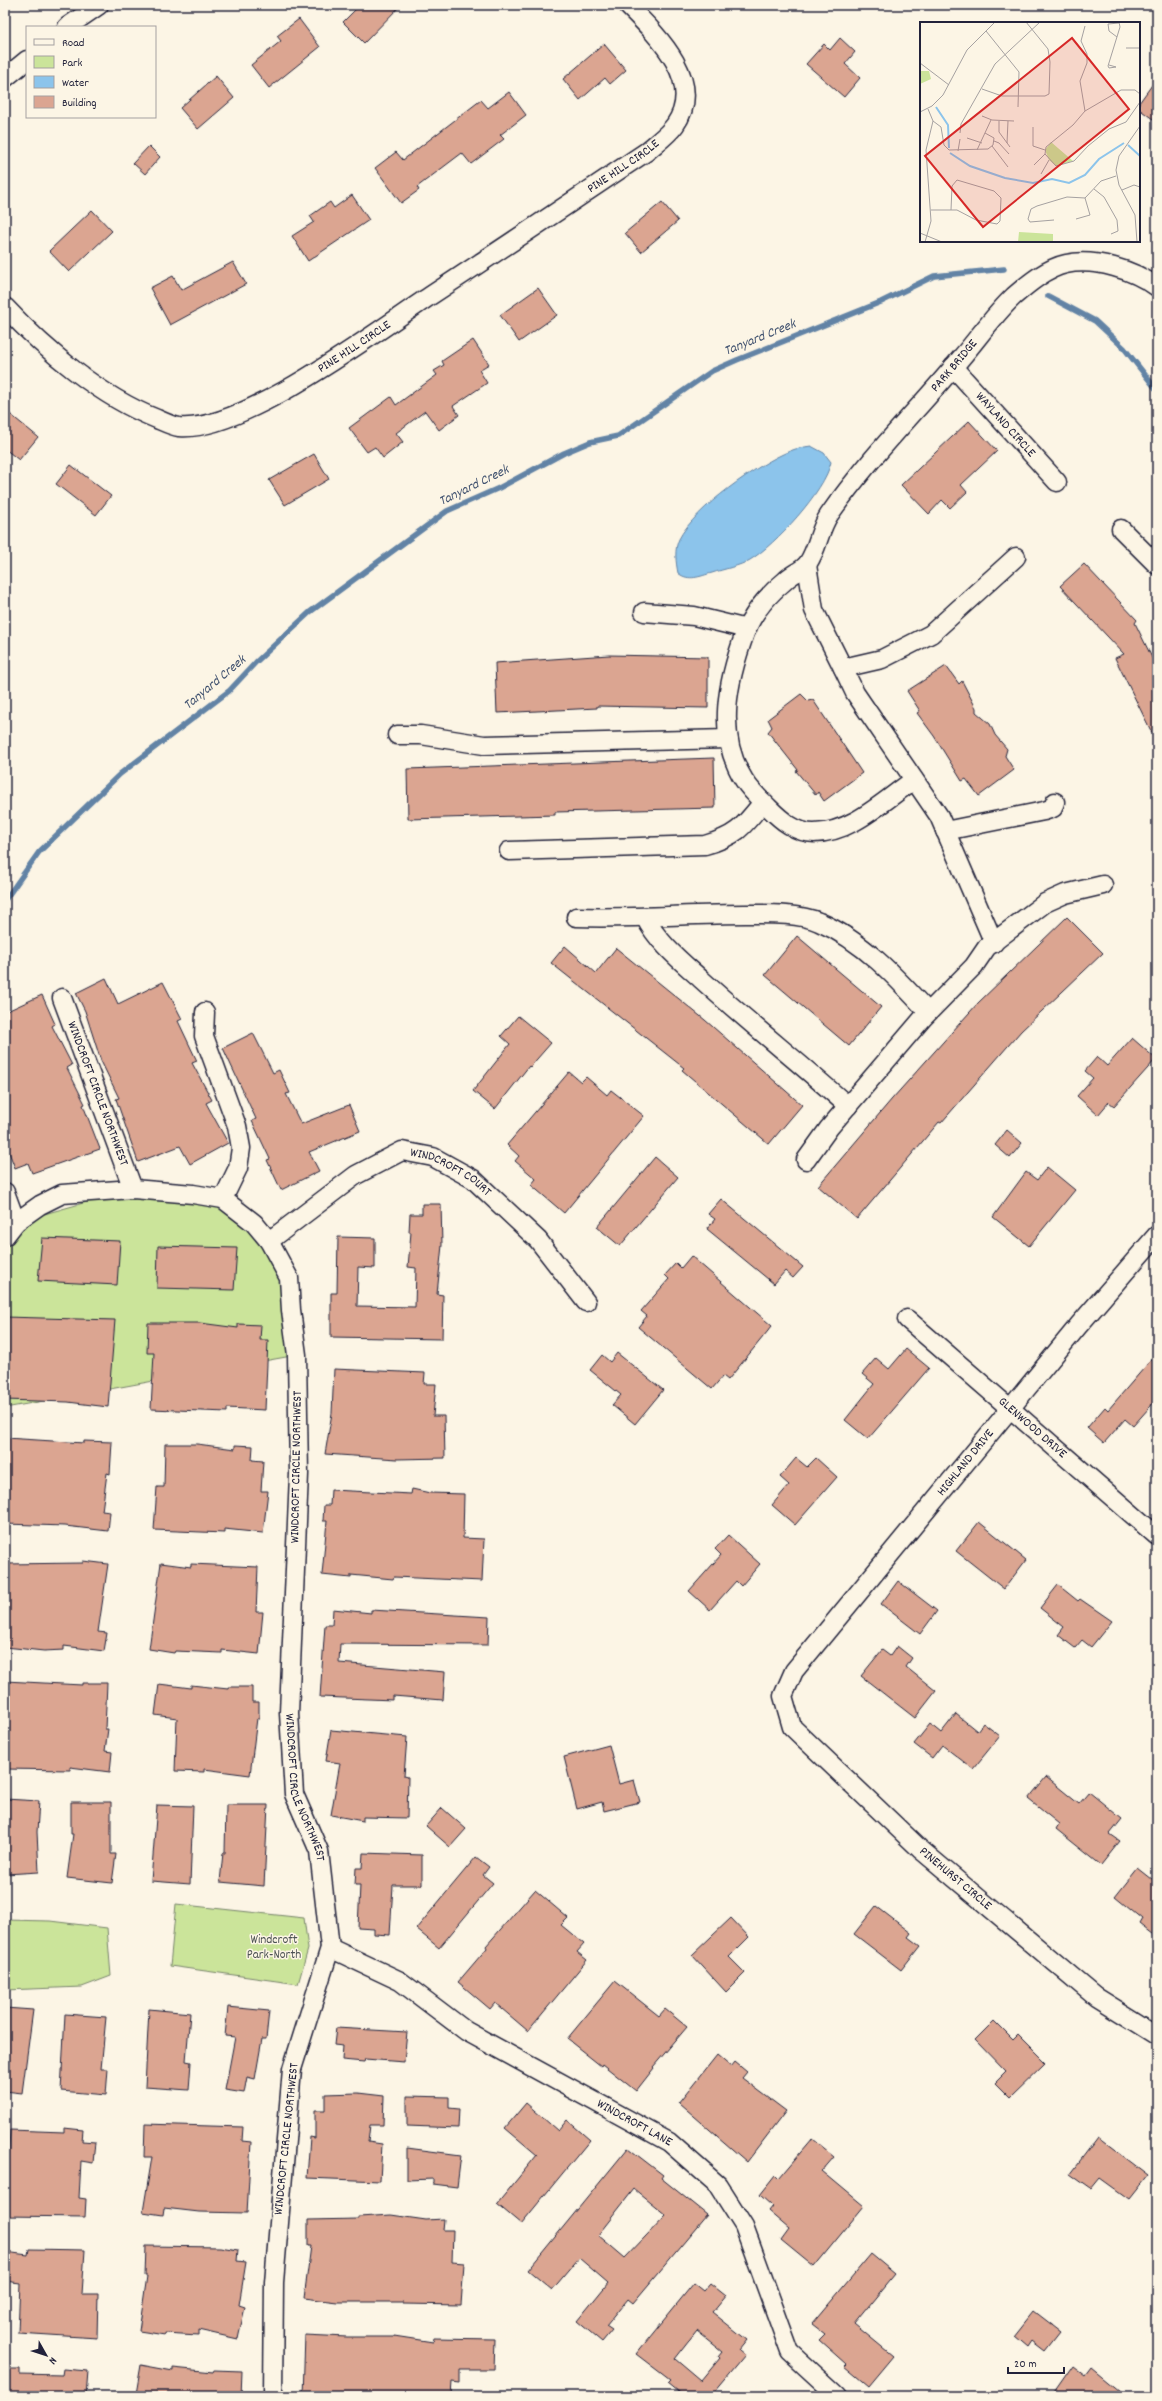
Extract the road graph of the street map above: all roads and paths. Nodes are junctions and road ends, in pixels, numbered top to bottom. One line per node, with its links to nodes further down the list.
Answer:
1 (99, 5): 3 (street)
2 (627, 5): 7 (street, PINE HILL CIRCLE)
3 (68, 26)
4 (26, 61): 5 (street)
5 (5, 78)
6 (1157, 287): 8 (street, PARK BRIDGE)
7 (5, 307)
8 (953, 367): 9 (street, WAYLAND CIRCLE); 12 (street, PARK BRIDGE)
9 (1057, 482)
10 (1122, 529): 13 (street)
11 (1016, 557): 16 (street)
12 (807, 565): 15 (street); 16 (street)
13 (1157, 565)
14 (644, 612): 15 (street)
15 (747, 629): 18 (street)
16 (843, 668): 19 (street)
17 (397, 735): 18 (street)
18 (728, 740): 20 (street)
19 (914, 780): 20 (street); 22 (street)
20 (763, 802): 23 (street)
21 (1055, 802): 22 (street)
22 (945, 831): 27 (street)
23 (510, 851)
24 (1103, 885): 27 (street)
25 (645, 917): 26 (street); 30 (street); 31 (street)
26 (576, 918)
27 (994, 943): 30 (street)
28 (62, 998): 33 (street, WINDCROFT CIRCLE NORTHWEST)
29 (205, 1012): 35 (street)
30 (928, 1012): 31 (street)
31 (848, 1106): 32 (street)
32 (806, 1160)
33 (133, 1189): 35 (street); 36 (street)
34 (5, 1192): 36 (street)
35 (223, 1198): 39 (street, WINDCROFT CIRCLE NORTHWEST)
36 (16, 1222): 38 (street)
37 (1157, 1235): 42 (street, HIGHLAND DRIVE)
38 (5, 1236)
39 (269, 1241): 40 (street, WINDCROFT COURT); 45 (street, WINDCROFT CIRCLE NORTHWEST)
40 (586, 1302)
41 (907, 1319): 42 (street, GLENWOOD DRIVE)
42 (1010, 1409): 43 (street, GLENWOOD DRIVE); 44 (street, HIGHLAND DRIVE)
43 (1157, 1536)
44 (783, 1696): 46 (street, PINEHURST CIRCLE)
45 (330, 1948): 47 (street, WINDCROFT CIRCLE NORTHWEST); 48 (street, WINDCROFT LANE)
46 (1157, 2035)
47 (273, 2396)
48 (838, 2396)

